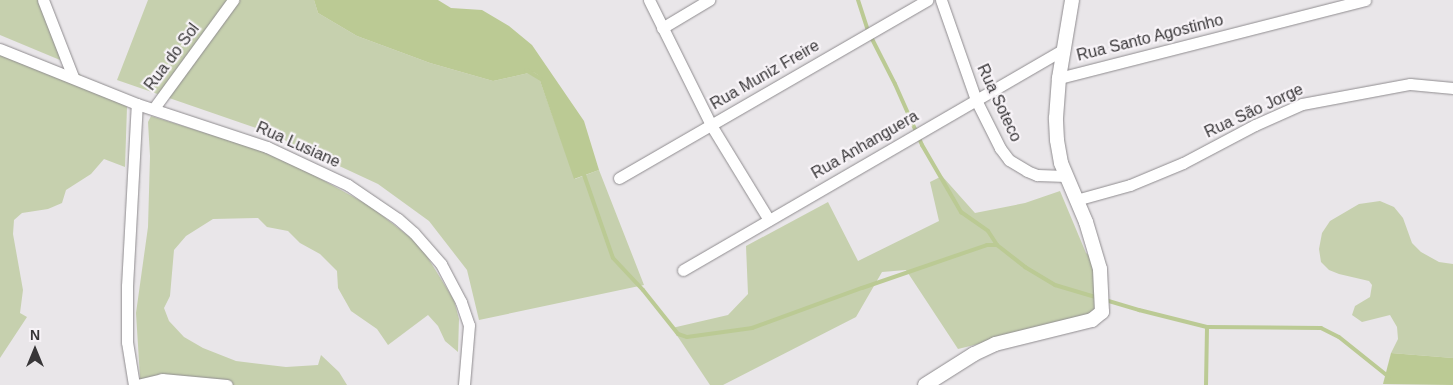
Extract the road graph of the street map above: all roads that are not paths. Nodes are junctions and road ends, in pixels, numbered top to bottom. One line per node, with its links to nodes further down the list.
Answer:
1 (43, 0): 12 (street)
2 (233, 0): 17 (street, Rua do Sol)
3 (649, 0): 9 (street)
4 (710, 0): 9 (street)
5 (927, 0): 18 (street, Rua Muniz Freire)
6 (941, 0): 15 (street, Rua Soteco)
7 (1072, 0): 11 (street)
8 (1365, 0): 13 (street, Rua Santo Agostinho)
9 (662, 28): 18 (street)
10 (0, 49): 12 (street, Rua Lusiane)
11 (1064, 49): 13 (street); 15 (street, Rua Anhanguera)
12 (72, 77): 16 (street, Rua Lusiane)
13 (1059, 78): 19 (street)
14 (1453, 88): 21 (street, Rua São Jorge)
15 (976, 100): 19 (street, Rua Soteco); 22 (street, Rua Anhanguera)
16 (137, 104): 17 (street, Rua Lusiane); 24 (street)
17 (154, 108): 26 (street, Rua Lusiane)
18 (711, 125): 20 (street, Rua Muniz Freire); 22 (street)
19 (1066, 176): 21 (street)
20 (618, 178)
21 (1076, 200): 27 (street)
22 (769, 220): 23 (street, Rua Anhanguera)
23 (683, 270)
24 (135, 385): 25 (street)
25 (227, 385)
26 (464, 385)
27 (925, 385)

